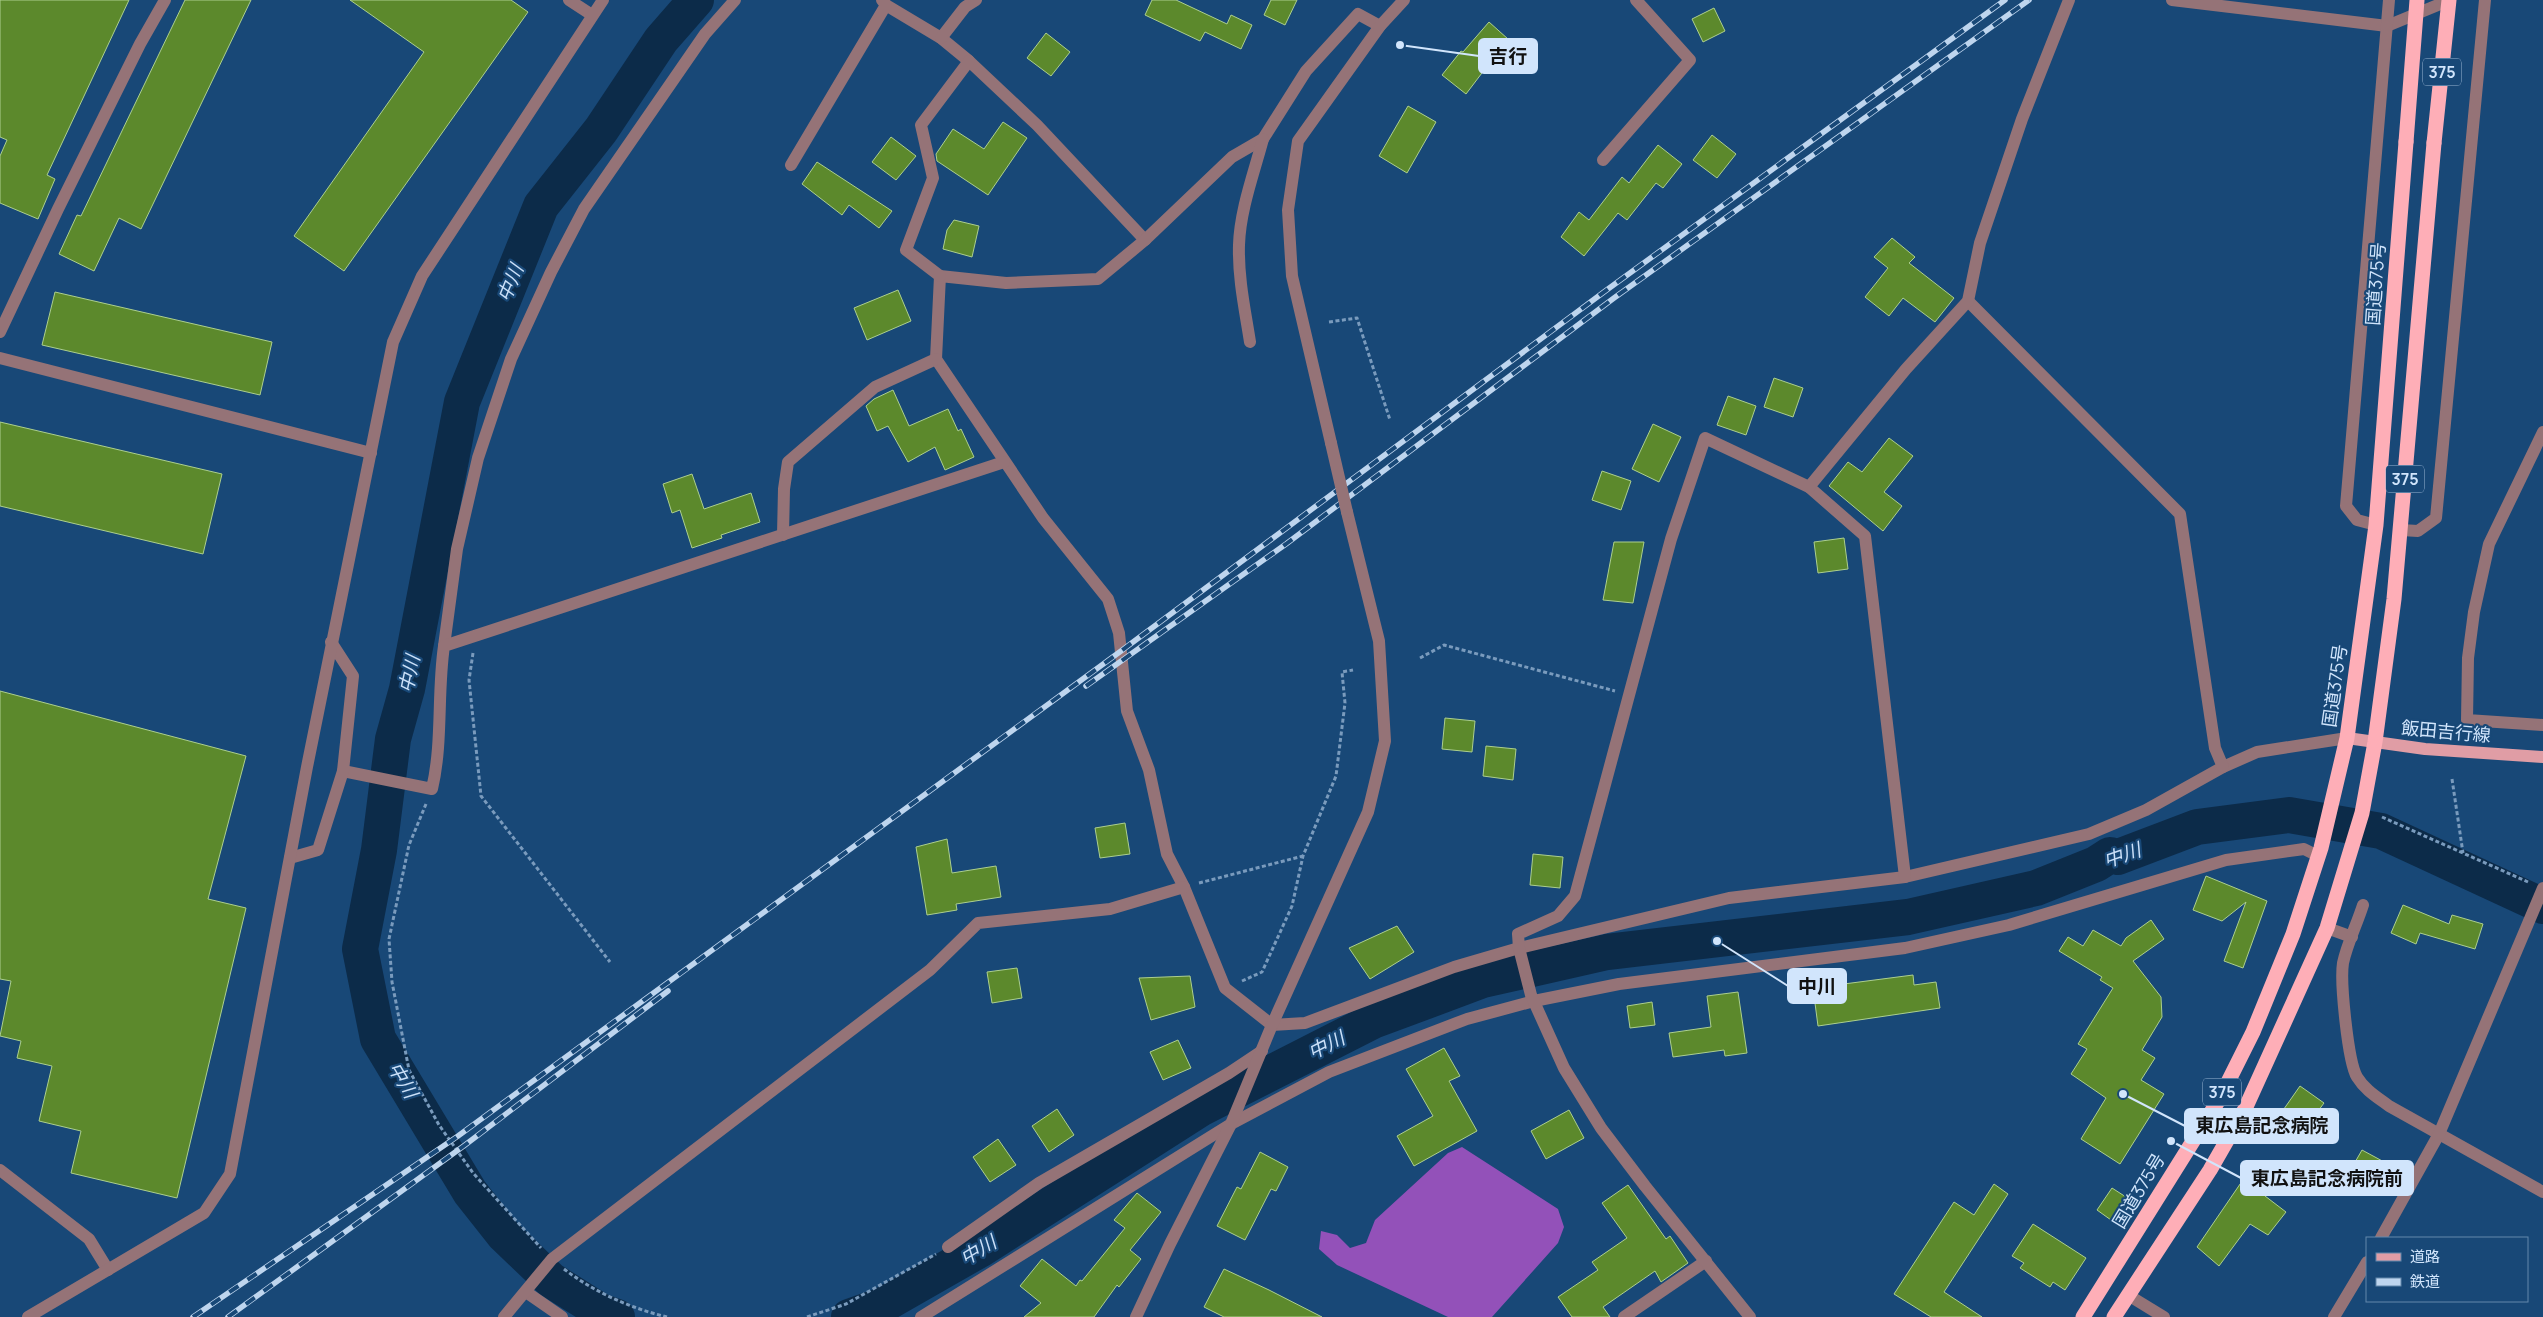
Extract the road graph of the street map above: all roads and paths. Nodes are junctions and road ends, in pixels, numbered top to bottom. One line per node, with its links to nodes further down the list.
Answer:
1 (165, 0): 27 (street)
2 (569, 0): 15 (street)
3 (603, 0): 15 (street)
4 (735, 0): 41 (street)
5 (976, 0): 18 (street)
6 (1404, 0): 16 (street)
7 (1636, 0): 21 (street)
8 (2069, 0): 25 (street)
9 (2172, 0): 17 (street)
10 (2389, 0): 17 (street)
11 (2417, 0): 36 (highway, 国道375号 / 375, bridge)
12 (2450, 0): 17 (street); 37 (highway, 375, bridge)
13 (2485, 0): 37 (street)
14 (884, 3): 18 (street); 22 (street)
15 (592, 15): 33 (street)
16 (1380, 26): 20 (street); 68 (street, bridge)
17 (2387, 26): 36 (street)
18 (941, 38): 19 (street)
19 (969, 61): 23 (street); 24 (street)
20 (1263, 139): 23 (street); 28 (street)
21 (1603, 160)
22 (791, 165)
23 (1145, 240): 24 (street)
24 (940, 276): 30 (street)
25 (1968, 300): 35 (street); 49 (street)
26 (1329, 322): 31 (path)
27 (0, 332)
28 (1250, 342)
29 (0, 358): 33 (street)
30 (936, 359): 34 (street); 38 (street)
31 (1390, 420)
32 (2543, 432): 45 (street)
33 (371, 453): 40 (street)
34 (1004, 462): 38 (street); 59 (street)
35 (1809, 487): 44 (street); 58 (street)
36 (2376, 525): 46 (highway, 国道375号 / 375)
37 (2401, 530): 47 (highway, 375)
38 (782, 535): 39 (street)
39 (472, 637): 41 (street); 65 (path)
40 (331, 642): 50 (street); 57 (street)
41 (444, 646): 52 (street)
42 (1420, 658): 44 (path)
43 (1353, 670): 56 (path)
44 (1628, 694): 64 (street)
45 (2543, 725)
46 (2346, 738): 47 (main road, 飯田吉行線); 49 (street); 54 (highway, 国道375号 / 375)
47 (2375, 742): 48 (main road, 飯田吉行線); 62 (highway, 375)
48 (2543, 757)
49 (2223, 767): 58 (street)
50 (349, 773): 52 (street); 57 (street)
51 (2452, 779): 55 (path)
52 (432, 789): 76 (path)
53 (2382, 817): 55 (path)
54 (2320, 852): 67 (street); 91 (highway, 国道375号 / 375)
55 (2463, 854): 60 (path)
56 (1303, 856): 59 (path); 66 (path)
57 (290, 858): 79 (street)
58 (1905, 877): 64 (street)
59 (1184, 887): 66 (street); 76 (street)
60 (2542, 891): 71 (street)
61 (2364, 905): 63 (street)
62 (2327, 928): 63 (street); 81 (highway, 375)
63 (2352, 936): 71 (street)
64 (1520, 954): 67 (street); 68 (street)
65 (610, 962)
66 (1226, 988): 68 (street)
67 (1533, 998): 70 (street); 77 (street)
68 (1272, 1025): 69 (street)
69 (1262, 1050): 70 (street); 75 (street)
70 (1231, 1124): 87 (street); 88 (street)
71 (2439, 1134): 73 (street); 74 (street)
72 (0, 1170): 79 (street)
73 (2543, 1192)
74 (2382, 1237)
75 (948, 1247): 86 (path)
76 (550, 1261): 80 (street); 85 (path)
77 (1706, 1261): 89 (street); 90 (street)
78 (2366, 1264): 94 (street)
79 (108, 1270): 82 (street)
80 (529, 1289): 83 (street); 84 (street)
81 (2128, 1295): 92 (highway, 375); 93 (street)
82 (28, 1317)
83 (504, 1317)
84 (562, 1317)
85 (667, 1317)
86 (807, 1317)
87 (921, 1317)
88 (1136, 1317)
89 (1624, 1317)
90 (1750, 1317)
91 (2083, 1317)
92 (2114, 1317)
93 (2164, 1317)
94 (2334, 1317)

